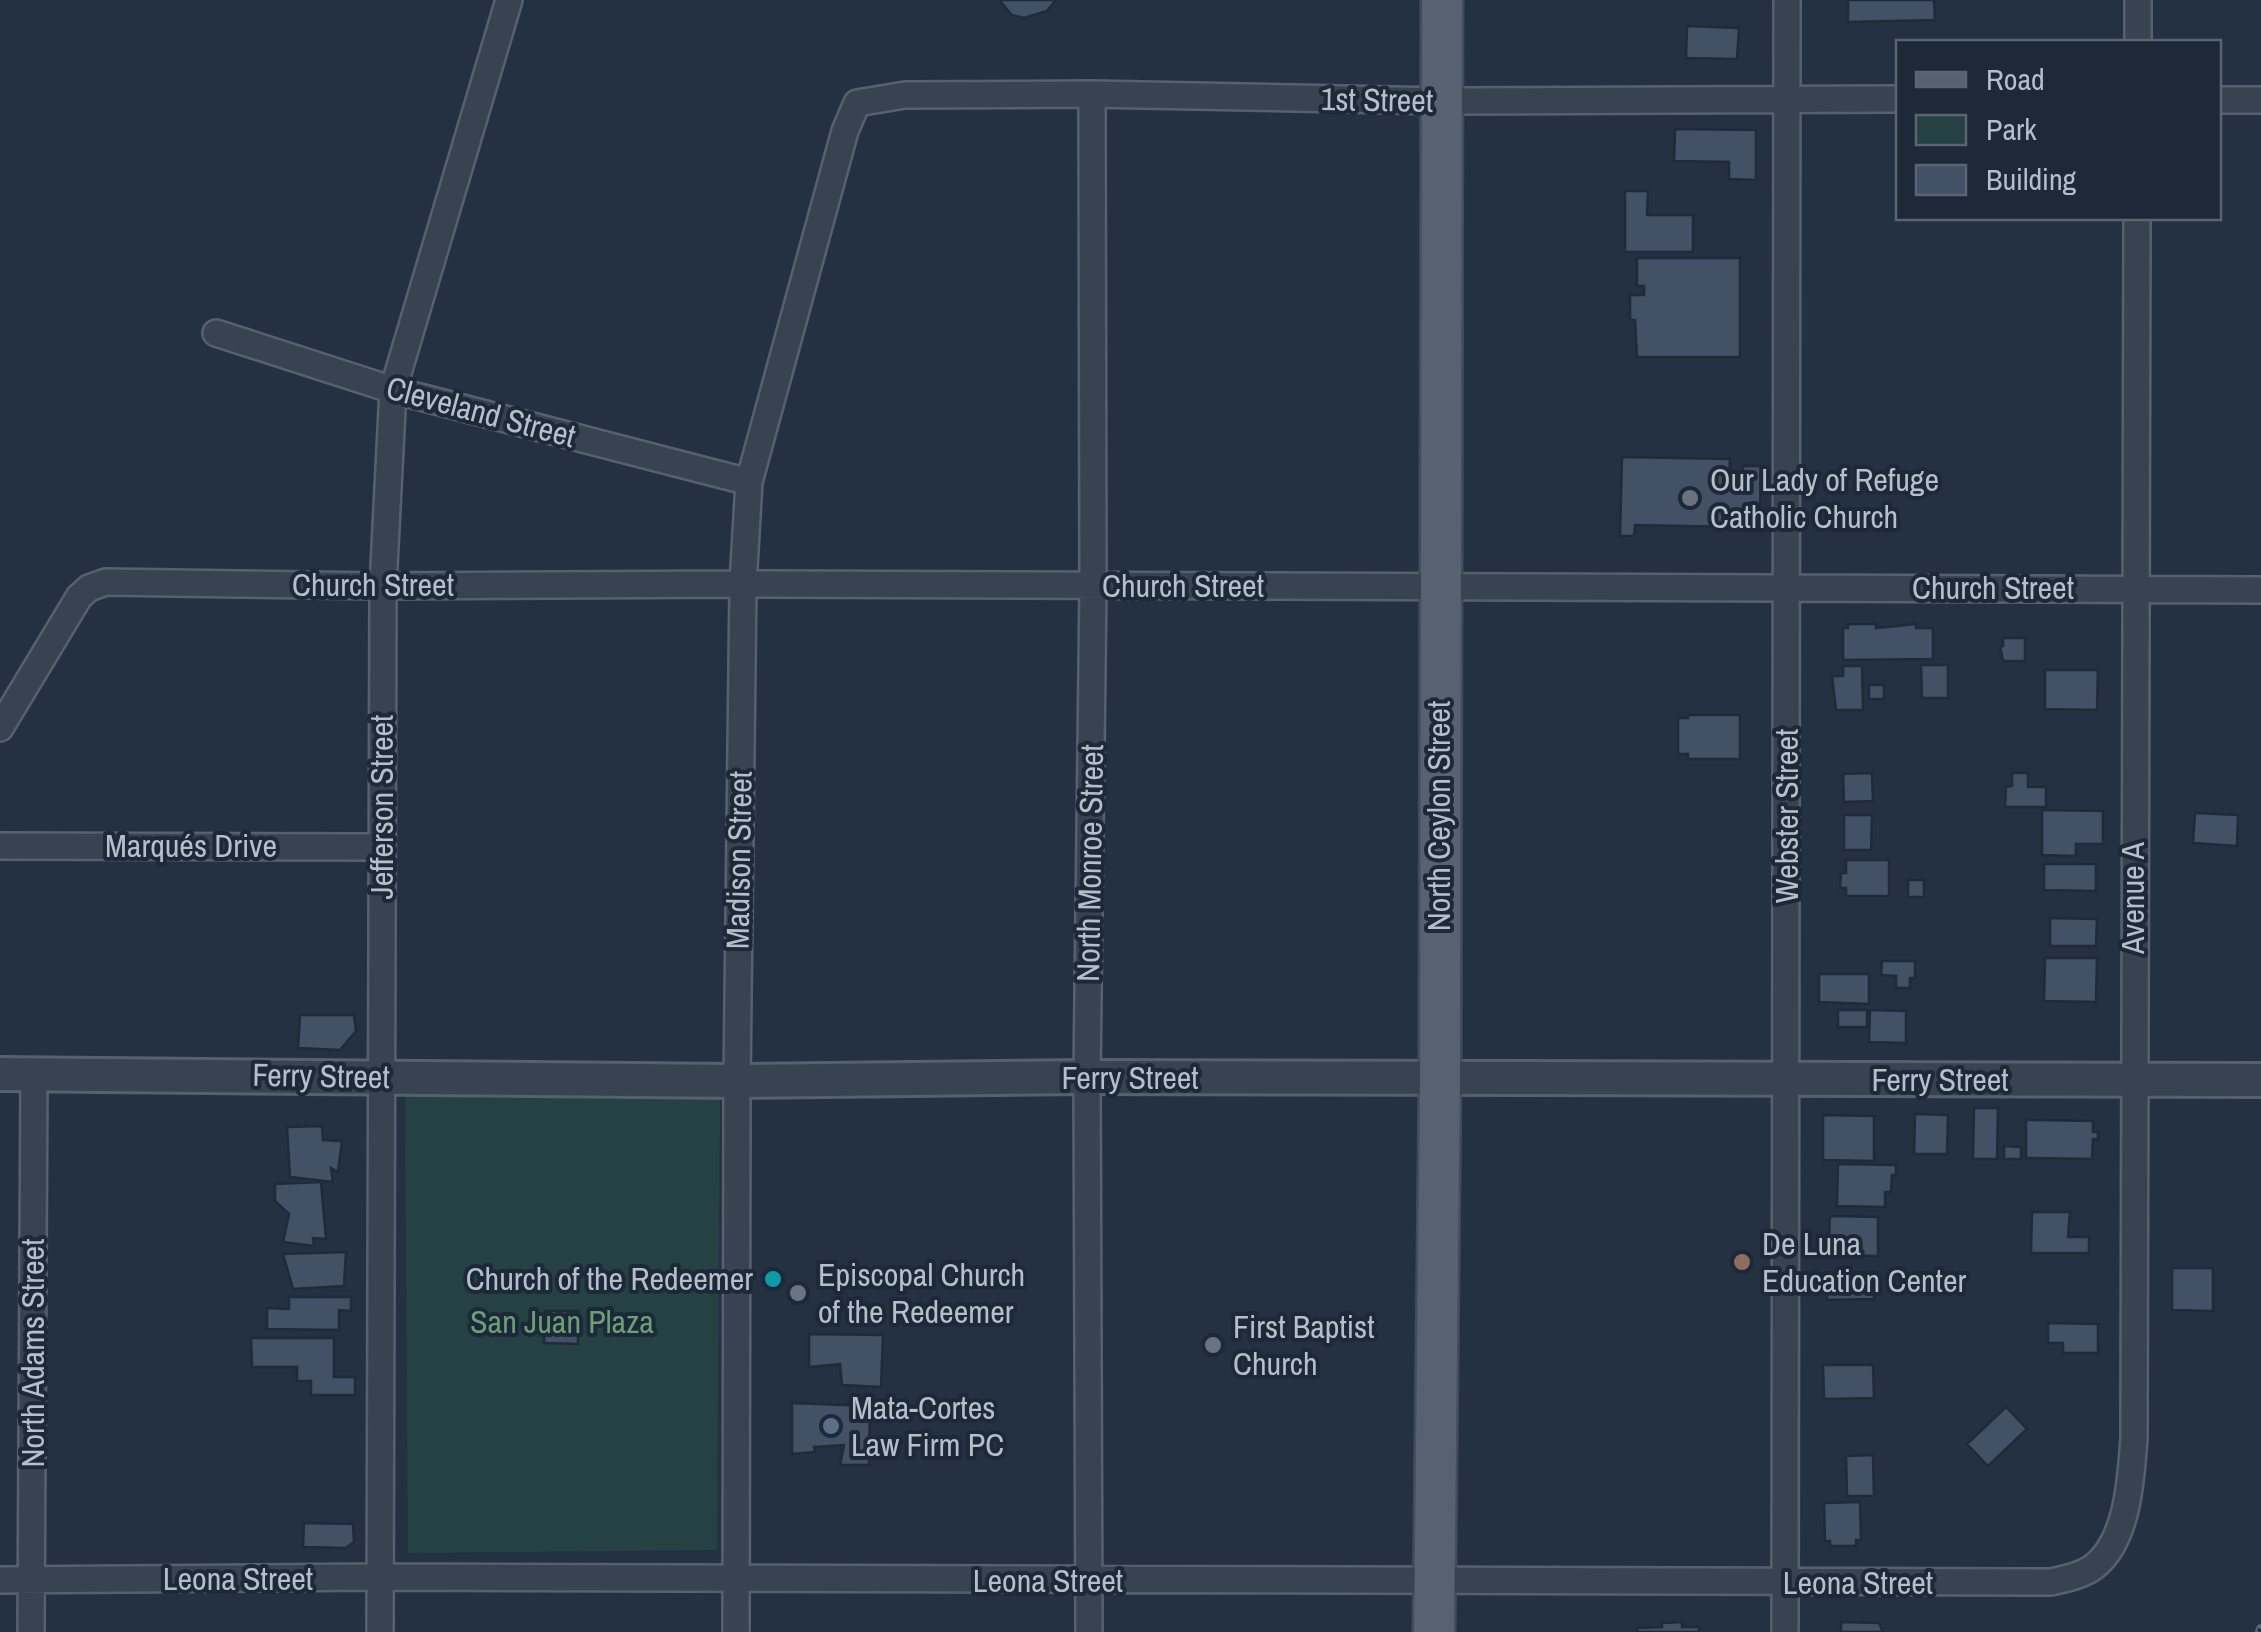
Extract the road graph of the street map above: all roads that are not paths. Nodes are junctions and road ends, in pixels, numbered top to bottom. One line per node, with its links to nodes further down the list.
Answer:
1 (510, 0): 15 (street, Jefferson Street)
2 (1442, 0): 11 (main road, North Ceylon Street)
3 (1787, 0): 7 (street, Webster Street)
4 (2138, 0): 5 (street)
5 (2138, 40)
6 (1092, 94): 11 (street, 1st Street); 12 (street, 1st Street); 18 (street, North Monroe Street)
7 (1786, 99): 8 (street, 1st Street); 11 (street, 1st Street); 20 (street, Webster Street)
8 (1896, 99)
9 (2221, 100): 10 (street)
10 (2261, 100)
11 (1442, 101): 21 (main road, North Ceylon Street)
12 (857, 102): 16 (street, Madison Street)
13 (2136, 220): 22 (street, Avenue A)
14 (216, 333): 15 (street, Cleveland Street)
15 (392, 390): 16 (street, Cleveland Street); 19 (street, Jefferson Street)
16 (750, 482): 17 (street, Madison Street)
17 (742, 584): 18 (street, Church Street); 19 (street, Church Street); 34 (street, Madison Street)
18 (1093, 585): 21 (street, Church Street); 30 (street, North Monroe Street)
19 (383, 586): 24 (street, Church Street); 26 (street, Jefferson Street)
20 (1788, 586): 21 (street, Church Street); 22 (street, Church Street); 31 (street, Webster Street)
21 (1439, 588): 32 (main road, North Ceylon Street)
22 (2133, 589): 23 (street, Church Street); 35 (street, Avenue A)
23 (2261, 590)
24 (0, 728)
25 (0, 846): 26 (street, Marqués Drive)
26 (382, 847): 29 (street, Jefferson Street)
27 (0, 1074): 28 (street, Ferry Street)
28 (34, 1074): 29 (street, Ferry Street); 39 (street, North Adams Street)
29 (384, 1076): 34 (street, Ferry Street); 37 (street, Jefferson Street)
30 (1087, 1077): 32 (street, Ferry Street); 34 (street, Ferry Street); 41 (street, North Monroe Street)
31 (1787, 1079): 32 (street, Ferry Street); 35 (street, Ferry Street); 43 (street, Webster Street)
32 (1440, 1080): 42 (main road, North Ceylon Street)
33 (2261, 1080): 35 (street, Ferry Street)
34 (736, 1081): 40 (street, Madison Street)
35 (2133, 1081): 36 (street, Avenue A)
36 (2093, 1568): 43 (street, Leona Street)
37 (380, 1578): 39 (street, Leona Street); 40 (street, Leona Street); 45 (street, Jefferson Street)
38 (0, 1580): 39 (street, Leona Street)
39 (32, 1580): 44 (street, North Adams Street)
40 (737, 1580): 41 (street, Leona Street); 46 (street, Madison Street)
41 (1090, 1581): 42 (street, Leona Street); 47 (street, North Monroe Street)
42 (1434, 1581): 43 (street, Leona Street); 48 (main road, North Ceylon Street)
43 (1785, 1583): 49 (street, Webster Street)
44 (31, 1632)
45 (380, 1632)
46 (736, 1632)
47 (1089, 1632)
48 (1434, 1632)
49 (1785, 1632)

